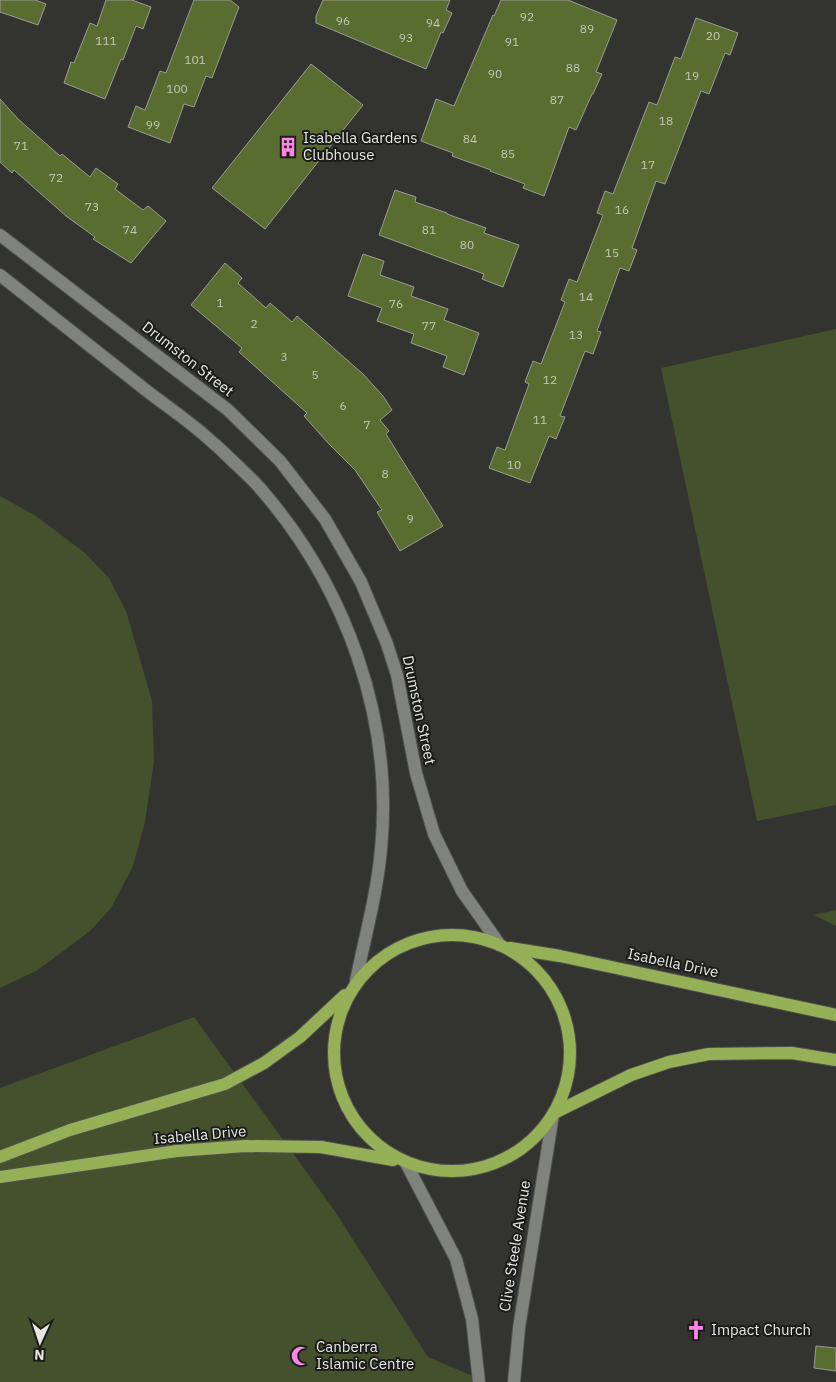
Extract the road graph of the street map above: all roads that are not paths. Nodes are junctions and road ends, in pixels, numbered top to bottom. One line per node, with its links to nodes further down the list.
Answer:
1 (0, 235): 3 (street, Drumston Street)
2 (0, 275): 4 (street)
3 (501, 946): 4 (main road); 5 (main road, Isabella Drive); 7 (main road)
4 (354, 987): 8 (main road); 9 (main road)
5 (836, 1014)
6 (836, 1060): 7 (main road)
7 (553, 1114): 9 (main road); 12 (street, Clive Steele Avenue)
8 (0, 1157)
9 (405, 1162): 10 (main road, Isabella Drive); 11 (street)
10 (0, 1176)
11 (479, 1382)
12 (514, 1382)

